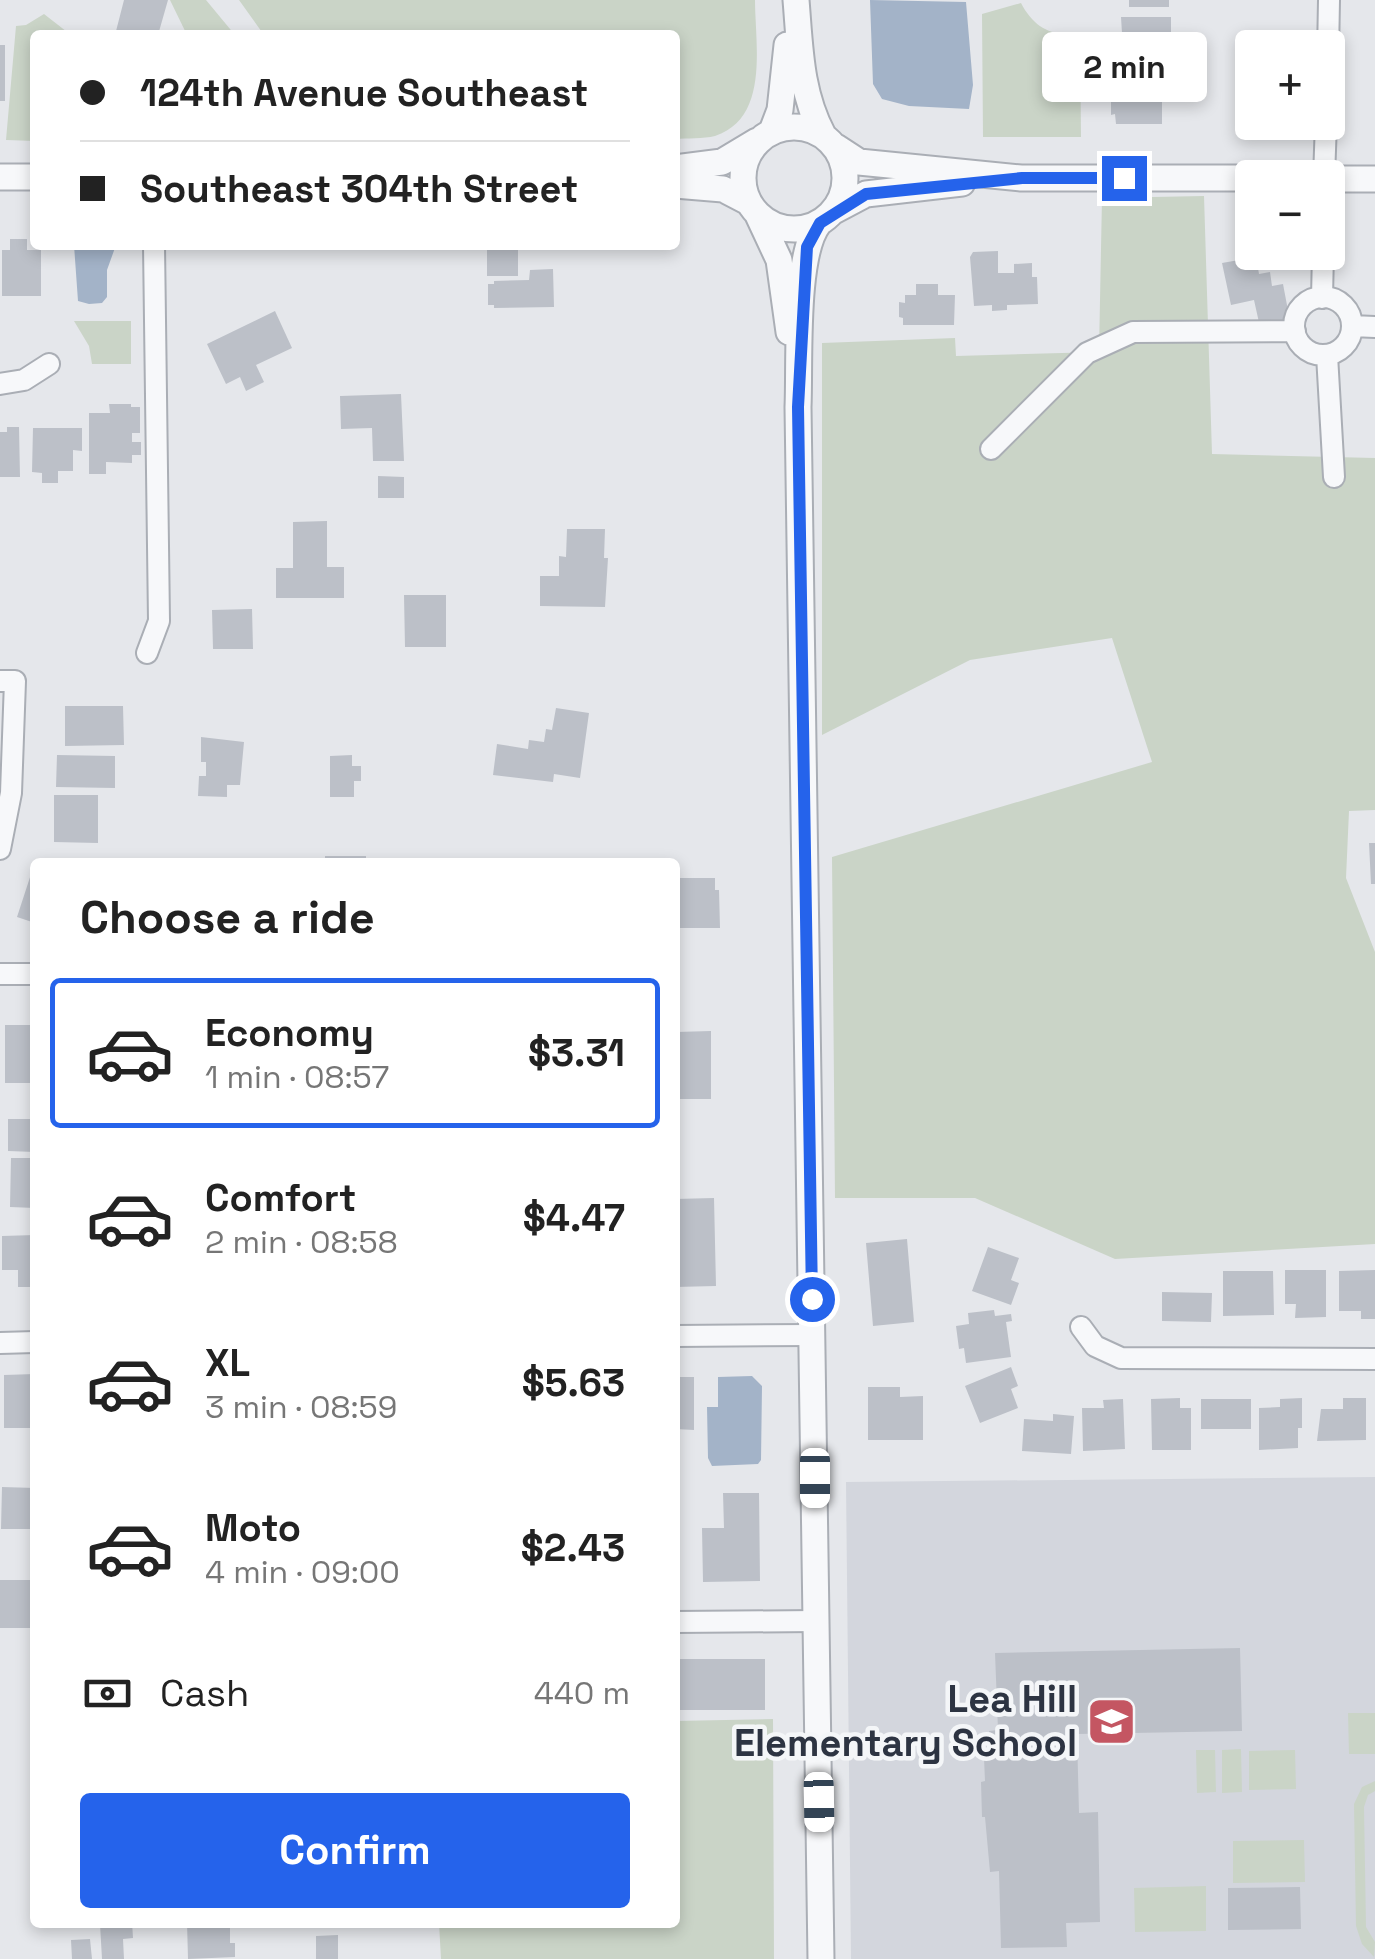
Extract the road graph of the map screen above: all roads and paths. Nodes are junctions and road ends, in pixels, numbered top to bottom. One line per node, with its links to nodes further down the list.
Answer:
1 (793, 0): 4 (street); 5 (street)
2 (1329, 0): 3 (street)
3 (1328, 30)
4 (764, 136): 5 (street); 6 (street); 14 (street)
5 (829, 141): 9 (street); 15 (street)
6 (680, 167)
7 (0, 177): 8 (street)
8 (30, 177)
9 (1022, 178): 10 (street); 15 (street)
10 (1235, 178)
11 (1345, 178): 12 (street)
12 (1375, 179)
13 (680, 185): 14 (street)
14 (753, 209): 15 (street); 25 (street)
15 (826, 218): 25 (street)
16 (154, 250): 28 (street)
17 (1323, 270): 18 (street)
18 (1322, 298): 19 (street); 21 (street)
19 (1352, 326): 20 (street); 22 (street)
20 (1375, 327)
21 (1295, 331): 22 (street); 26 (street)
22 (1327, 354): 27 (street)
23 (49, 364): 24 (street)
24 (0, 384)
25 (798, 407): 34 (street)
26 (990, 449)
27 (1334, 477)
28 (148, 653)
29 (7, 681): 30 (street)
30 (0, 849)
31 (0, 974): 32 (street)
32 (30, 974)
33 (1080, 1327): 38 (street)
34 (813, 1335): 35 (street); 39 (street)
35 (680, 1336)
36 (0, 1342): 37 (street)
37 (30, 1342)
38 (1375, 1360)
39 (816, 1621): 40 (street); 41 (street)
40 (680, 1622)
41 (821, 1959)

